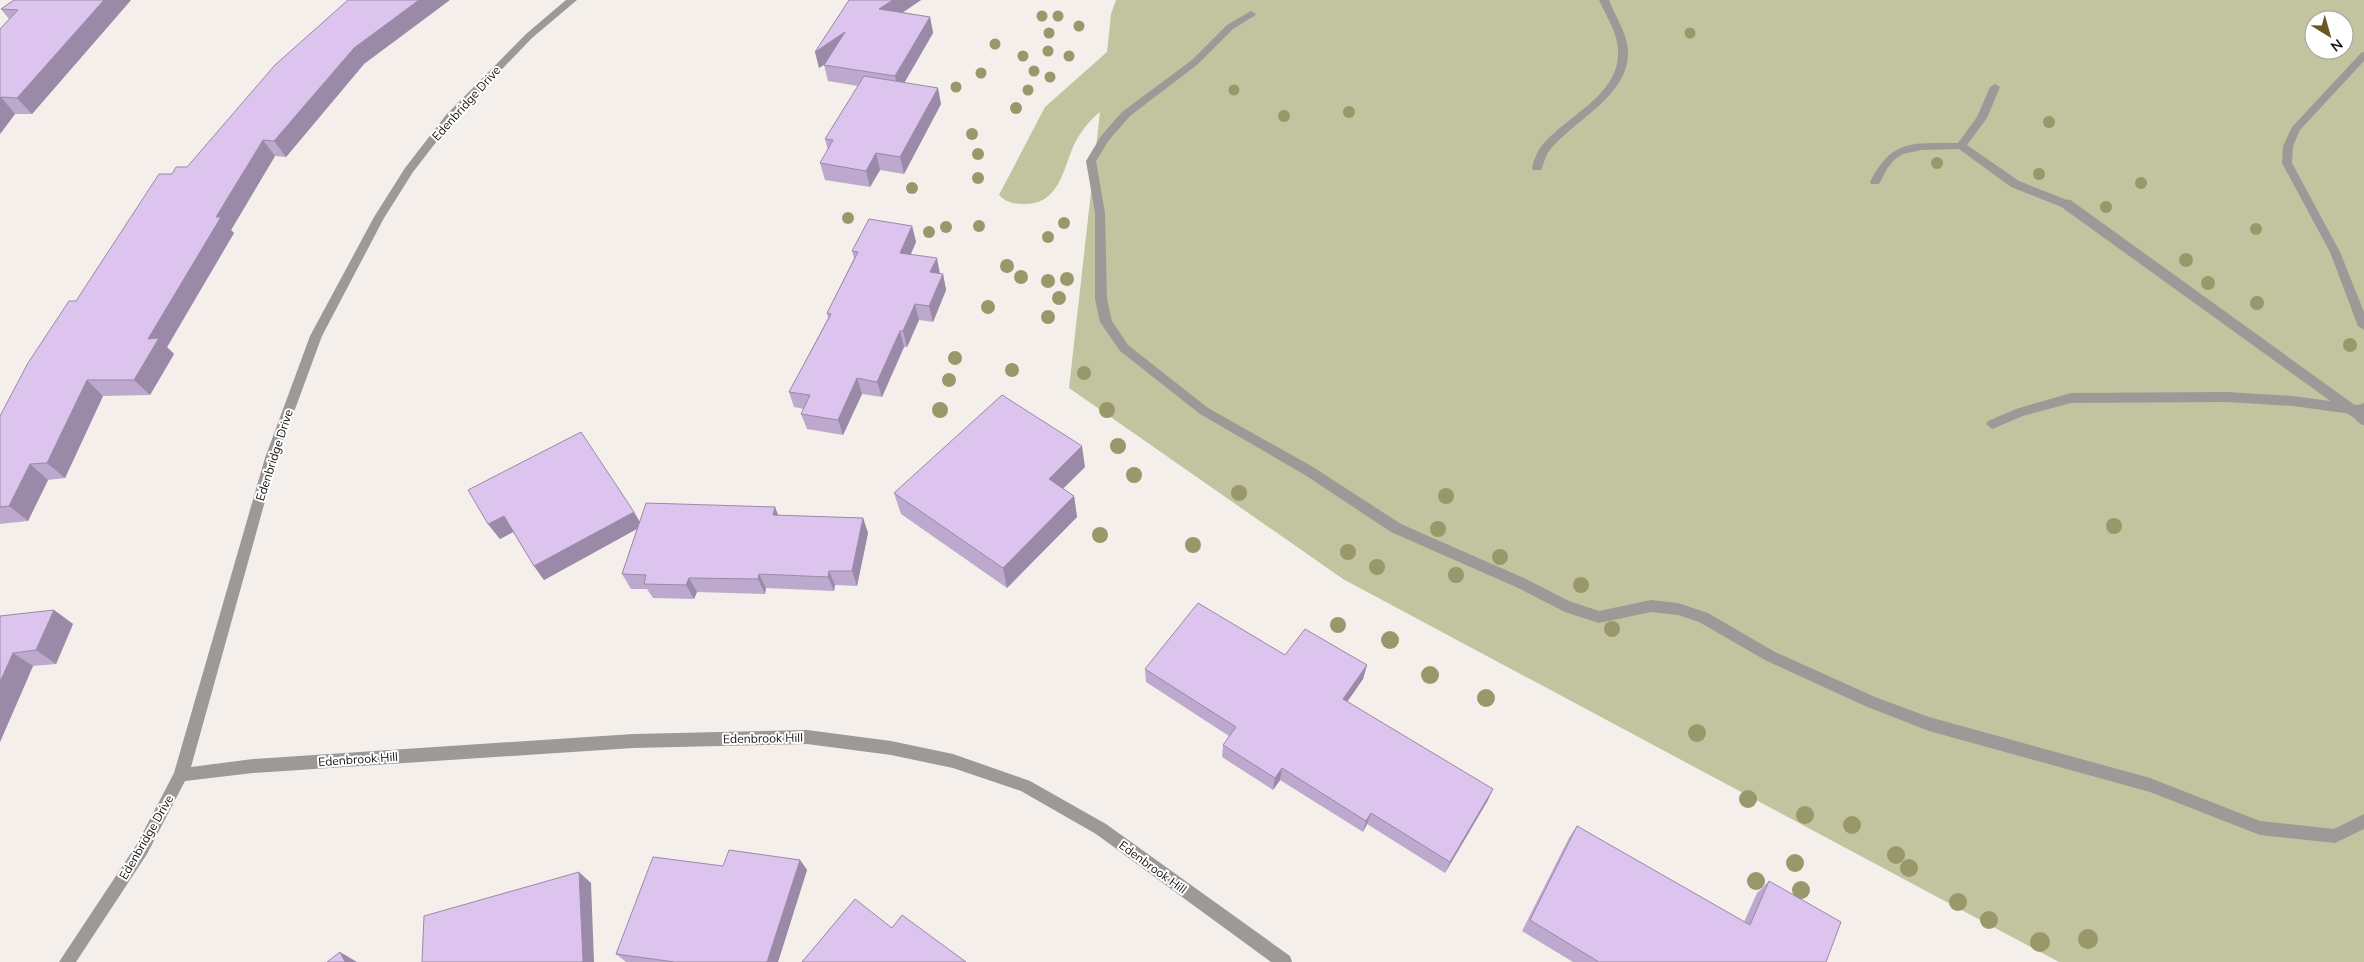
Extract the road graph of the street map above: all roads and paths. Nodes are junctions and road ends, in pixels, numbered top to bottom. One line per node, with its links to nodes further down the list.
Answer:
1 (572, 0): 13 (street, Edenbridge Drive)
2 (1604, 0): 7 (street)
3 (1252, 14): 14 (street)
4 (2364, 56): 9 (street)
5 (1995, 87): 6 (street)
6 (1961, 146): 8 (street); 11 (street, bridge)
7 (1537, 168)
8 (1875, 182)
9 (2364, 326)
10 (2364, 408): 12 (street)
11 (2364, 418)
12 (1992, 424)
13 (181, 774): 15 (street, Edenbridge Drive); 16 (street, Edenbrook Hill)
14 (2364, 821)
15 (67, 962)
16 (1284, 962)

